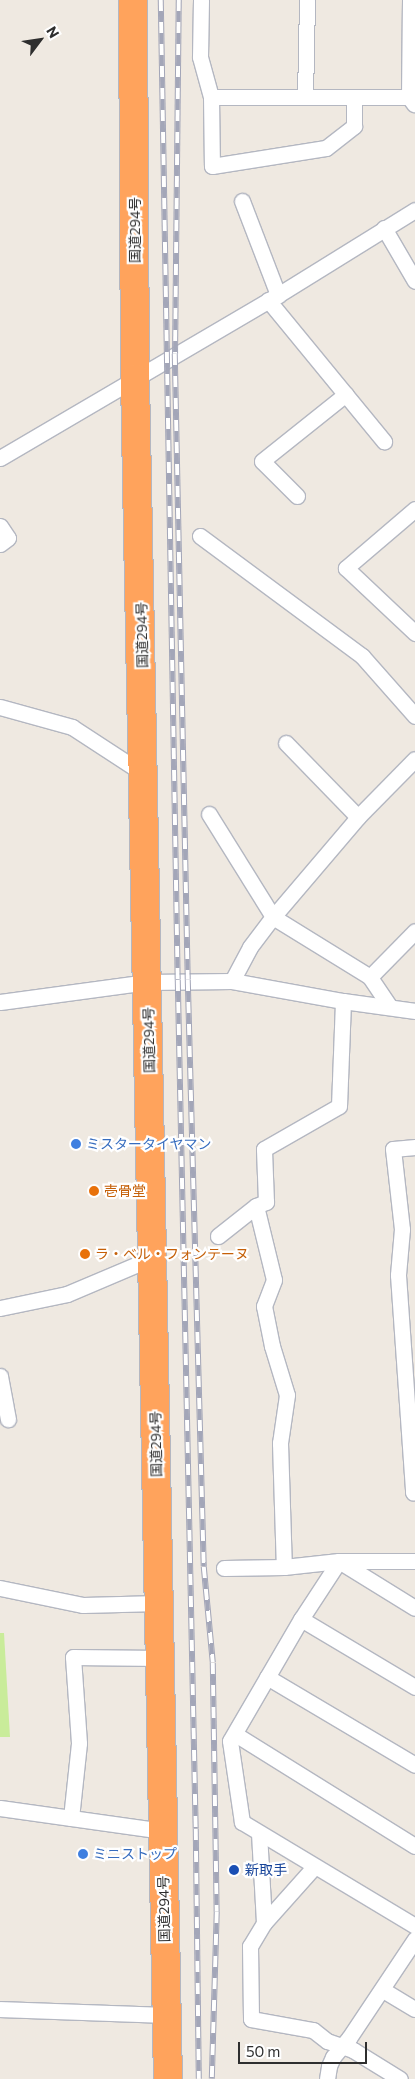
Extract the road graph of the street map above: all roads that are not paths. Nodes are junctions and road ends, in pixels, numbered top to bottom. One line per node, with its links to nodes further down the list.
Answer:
1 (133, 0): 14 (highway, 国道294号)
2 (201, 0): 5 (street)
3 (307, 0): 6 (street)
4 (410, 0): 8 (street)
5 (211, 97): 6 (street); 7 (street)
6 (304, 97): 7 (street)
7 (354, 97): 8 (street)
8 (412, 101)
9 (242, 201): 13 (street)
10 (415, 210): 11 (street)
11 (384, 228): 12 (street); 13 (street)
12 (415, 281)
13 (273, 297): 14 (street); 15 (street)
14 (136, 378): 17 (street); 28 (highway, 国道294号)
15 (346, 394): 16 (street); 18 (street)
16 (384, 442)
17 (0, 458)
18 (297, 496)
19 (415, 509): 23 (street)
20 (0, 526): 22 (street)
21 (200, 536): 25 (street)
22 (0, 544)
23 (415, 633)
24 (0, 707): 28 (street)
25 (415, 716)
26 (286, 743): 30 (street)
27 (415, 759): 30 (street)
28 (144, 774): 35 (highway, 国道294号)
29 (209, 814): 31 (street)
30 (358, 817): 31 (street)
31 (273, 918): 33 (street); 34 (street)
32 (415, 931): 33 (street)
33 (370, 977): 38 (street)
34 (232, 981): 35 (street); 36 (street)
35 (148, 982): 37 (street); 44 (highway, 国道294号)
36 (343, 1001): 38 (street); 41 (street)
37 (0, 1002)
38 (390, 1007): 39 (street)
39 (415, 1011)
40 (415, 1147): 42 (street)
41 (256, 1206): 43 (street); 51 (street)
42 (408, 1228): 48 (street)
43 (218, 1236)
44 (152, 1258): 45 (street); 54 (highway, 国道294号)
45 (0, 1308)
46 (0, 1376): 47 (street)
47 (8, 1419)
48 (415, 1492)
49 (339, 1561): 50 (street); 51 (street); 55 (street); 56 (street)
50 (415, 1561)
51 (284, 1567): 52 (street)
52 (224, 1568)
53 (0, 1588): 54 (street)
54 (160, 1603): 57 (highway, 国道294号)
55 (415, 1608)
56 (301, 1619): 58 (street); 59 (street)
57 (160, 1658): 63 (street); 64 (highway, 国道294号)
58 (267, 1677): 60 (street); 61 (street)
59 (415, 1687)
60 (235, 1734): 65 (street); 66 (street)
61 (415, 1765)
62 (0, 1808): 63 (street)
63 (71, 1818): 64 (street)
64 (163, 1831): 74 (highway, 国道294号)
65 (259, 1833): 67 (street); 68 (street)
66 (415, 1846)
67 (315, 1866): 68 (street); 69 (street)
68 (264, 1923): 75 (street)
69 (415, 1926)
70 (415, 1939): 71 (street)
71 (383, 1990): 72 (street); 75 (street)
72 (415, 2009)
73 (0, 2010): 74 (street)
74 (166, 2015): 76 (highway, 国道294号)
75 (342, 2046): 77 (street); 78 (street)
76 (168, 2079)
77 (327, 2079)
78 (400, 2079)

